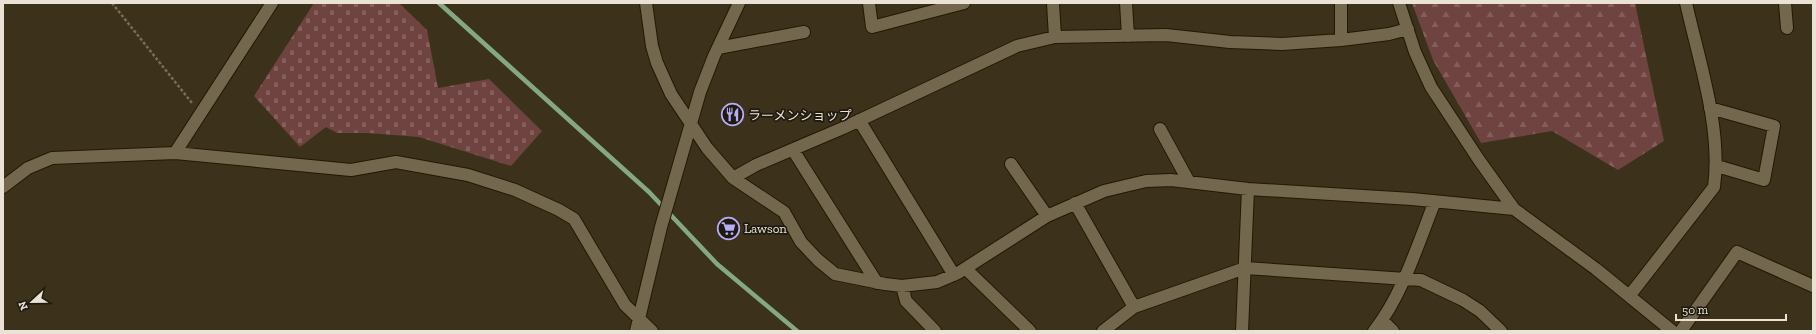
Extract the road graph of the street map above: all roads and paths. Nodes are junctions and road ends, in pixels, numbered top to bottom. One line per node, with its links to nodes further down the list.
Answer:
1 (112, 3): 21 (path)
2 (272, 3): 21 (street)
3 (646, 3): 23 (street)
4 (739, 3): 19 (street)
5 (869, 3): 6 (street)
6 (964, 3)
7 (1054, 3): 17 (street)
8 (1126, 3): 16 (street)
9 (1341, 3): 18 (street)
10 (1399, 3): 14 (street)
11 (1686, 3): 20 (street)
12 (1785, 3): 13 (street)
13 (1787, 28)
14 (1408, 29): 18 (street); 35 (street)
15 (804, 32): 19 (street)
16 (1128, 36): 17 (street); 18 (street)
17 (1055, 37): 22 (street)
18 (1341, 40)
19 (718, 48): 23 (street)
20 (1710, 108): 28 (street); 28 (street)
21 (201, 115): 26 (street)
22 (859, 120): 25 (street); 39 (street)
23 (692, 125): 29 (street); 47 (street)
24 (1160, 129): 30 (street)
25 (793, 150): 29 (street); 41 (street)
26 (176, 153): 31 (street); 47 (street)
27 (1011, 164): 36 (street)
28 (1717, 166): 44 (street)
29 (733, 178): 41 (street)
30 (1189, 182): 32 (street); 34 (street)
31 (3, 187)
32 (1248, 189): 33 (street); 37 (street)
33 (1436, 201): 35 (street); 40 (street)
34 (1075, 203): 36 (street); 45 (street)
35 (1514, 209): 44 (street)
36 (1047, 216): 38 (street)
37 (1245, 268): 40 (street); 45 (street); 53 (street)
38 (966, 269): 39 (street); 51 (street)
39 (954, 275): 42 (street)
40 (1404, 279): 46 (street); 56 (street)
41 (877, 283): 42 (street)
42 (902, 286): 50 (street)
43 (1813, 286): 57 (street)
44 (1630, 295): 48 (street)
45 (1134, 307): 52 (street)
46 (1382, 320): 54 (street); 55 (street)
47 (637, 325): 49 (street)
48 (1669, 330)
49 (652, 331)
50 (935, 331)
51 (1030, 331)
52 (1103, 331)
53 (1242, 331)
54 (1374, 331)
55 (1393, 331)
56 (1501, 331)
57 (1681, 331)

